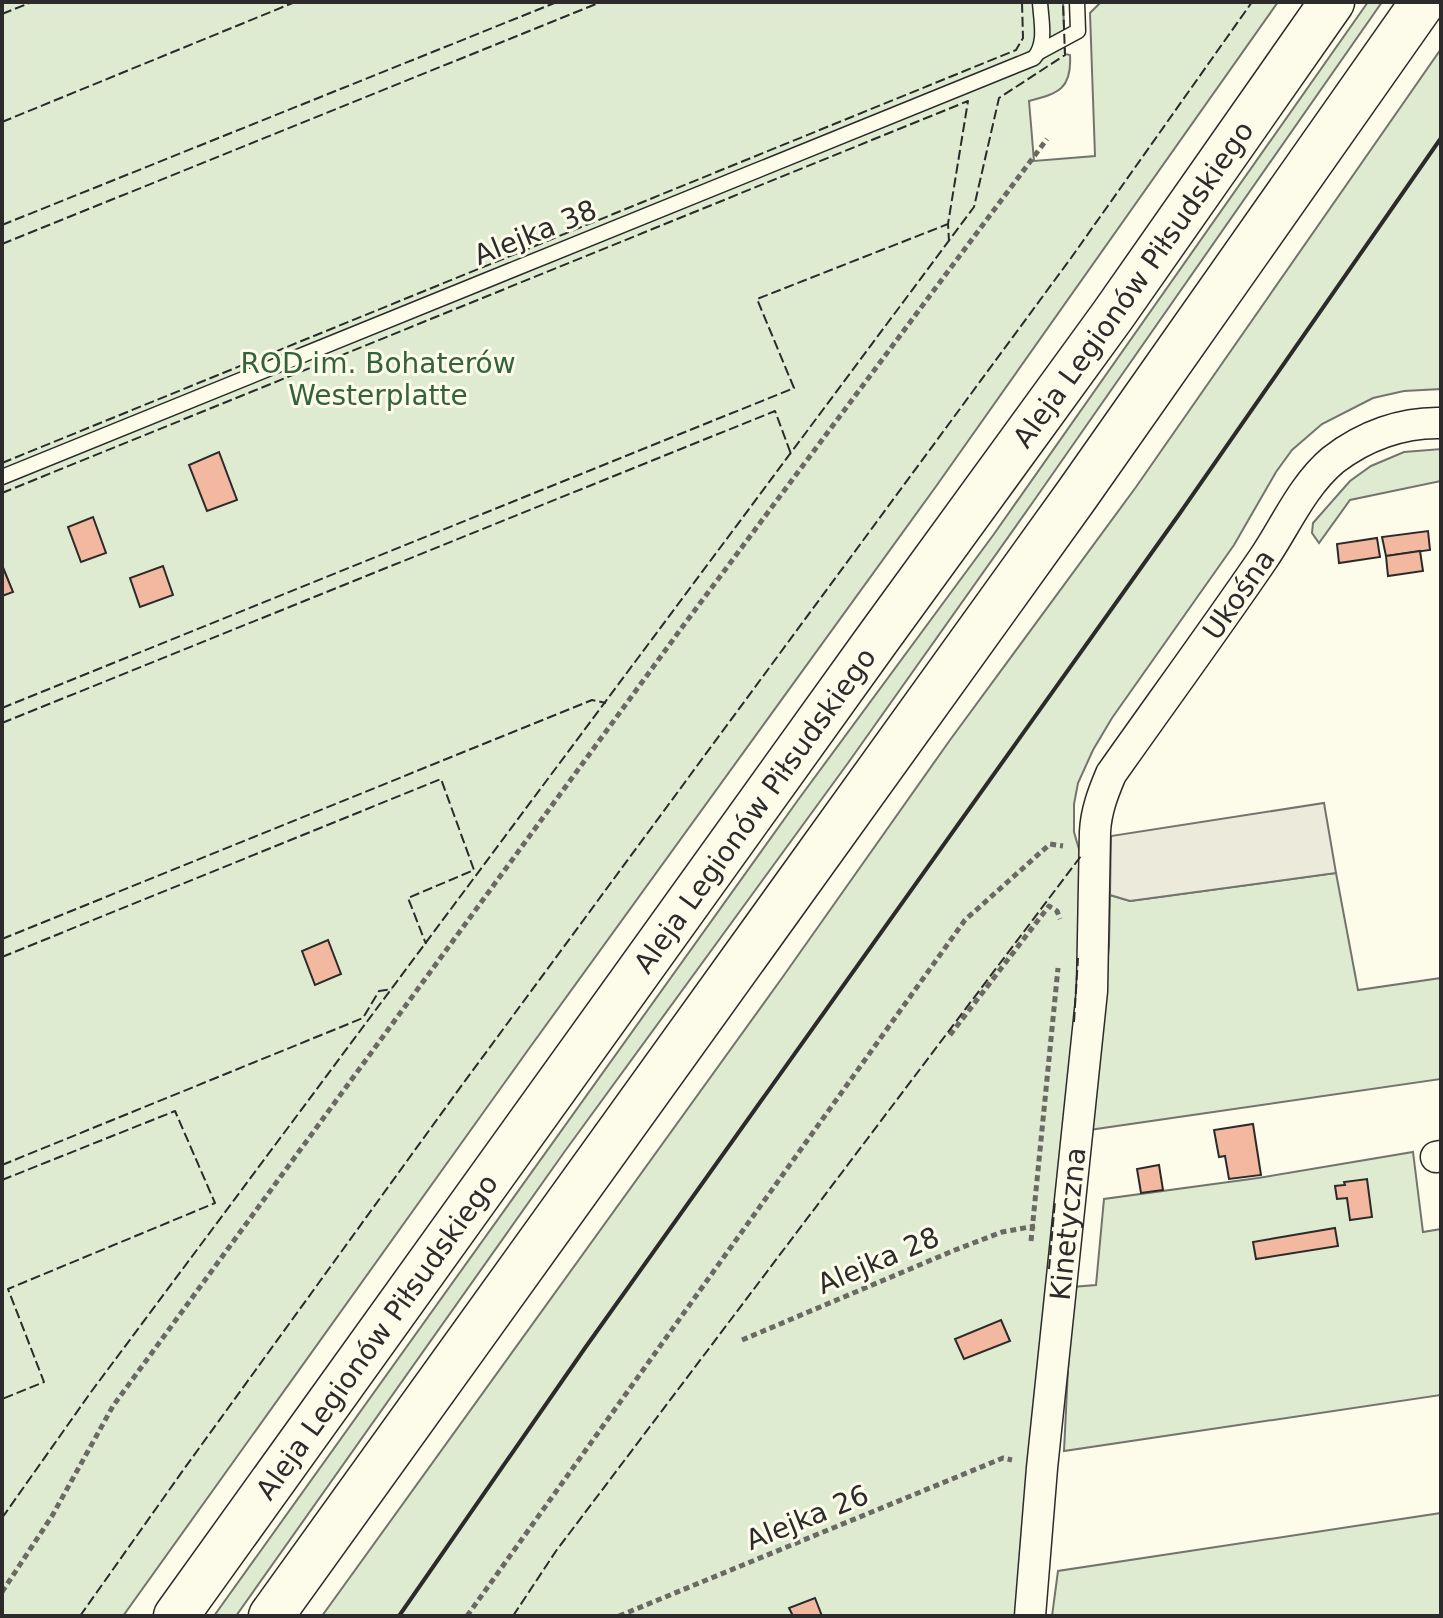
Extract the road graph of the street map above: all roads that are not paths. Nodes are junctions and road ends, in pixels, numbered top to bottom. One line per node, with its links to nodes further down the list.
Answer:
1 (1040, 2): 5 (lane)
2 (1077, 2): 5 (lane, Alejka 38)
3 (1332, 2): 9 (highway, Aleja Legionów Piłsudskiego)
4 (1423, 2): 10 (highway)
5 (1039, 52): 7 (lane, Alejka 38)
6 (1441, 423): 8 (street, Ukośna)
7 (2, 477)
8 (1095, 841): 11 (street, Kinetyczna)
9 (176, 1616)
10 (271, 1616)
11 (1030, 1616)

